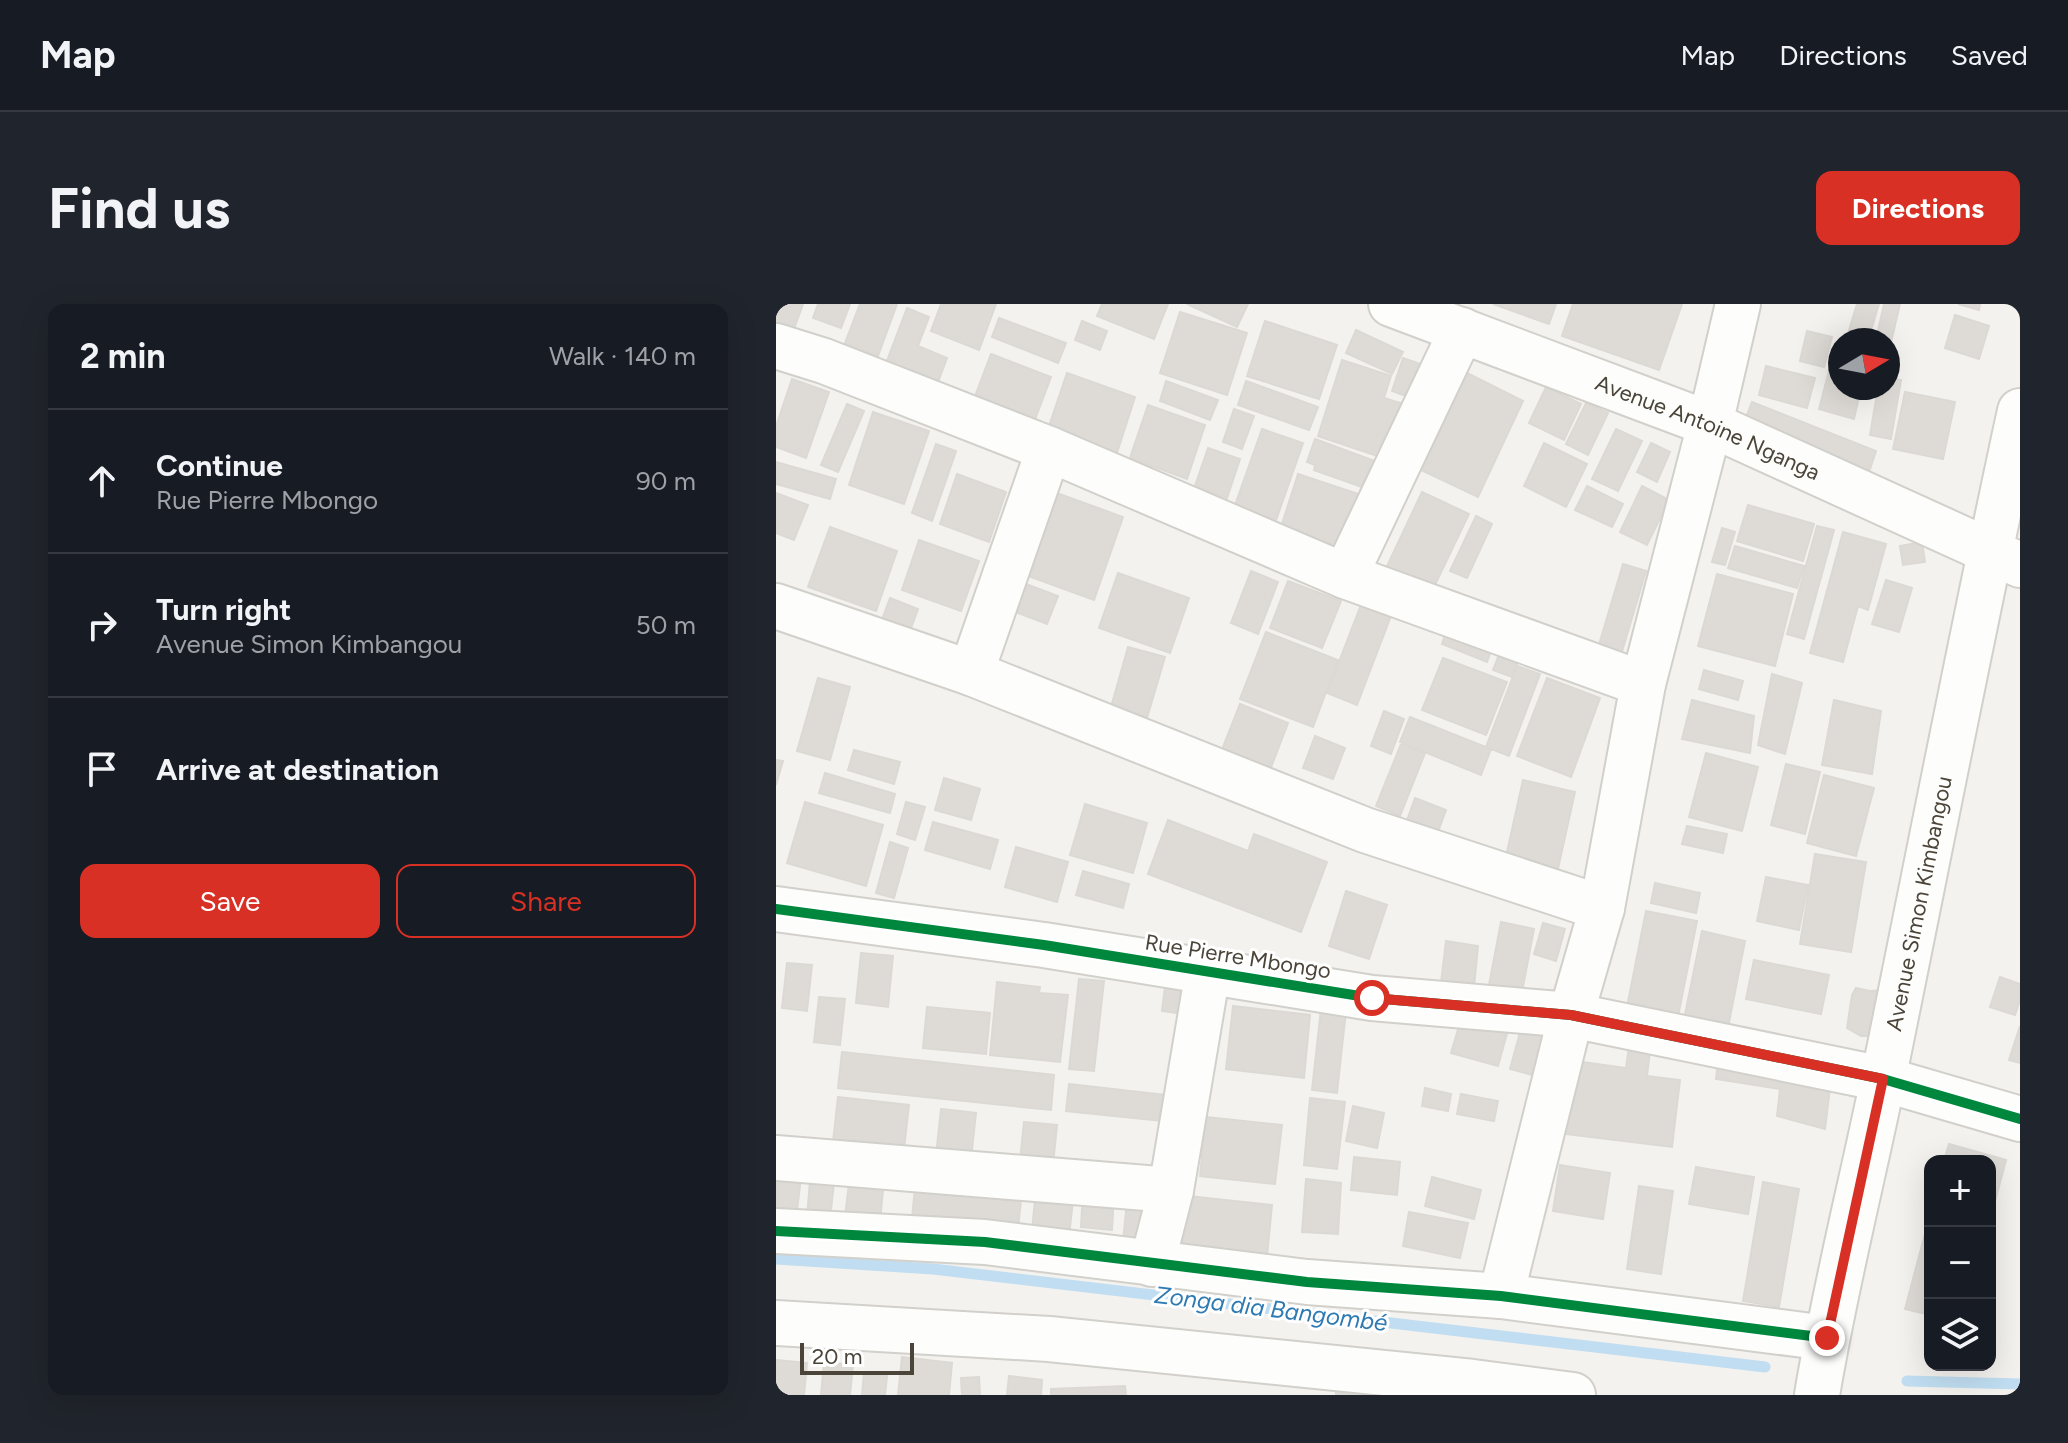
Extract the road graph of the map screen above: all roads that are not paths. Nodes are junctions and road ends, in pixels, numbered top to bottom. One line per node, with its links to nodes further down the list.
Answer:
1 (1391, 304): 3 (street, Avenue Antoine Nganga)
2 (1738, 304): 6 (street)
3 (1462, 330): 6 (street, Avenue Antoine Nganga); 9 (street)
4 (776, 346): 7 (street)
5 (2020, 411): 8 (street, Avenue Simon Kimbangou)
6 (1710, 424): 8 (street, Avenue Antoine Nganga); 12 (street)
7 (1049, 449): 9 (street); 11 (street)
8 (2005, 559): 17 (street, Avenue Simon Kimbangou)
9 (1345, 576): 12 (street)
10 (776, 606): 11 (street)
11 (971, 673): 13 (street)
12 (1643, 684): 13 (street)
13 (1602, 908): 16 (street)
14 (776, 909): 15 (street, Rue Pierre Mbongo)
15 (1208, 971): 16 (street, Rue Pierre Mbongo); 20 (street)
16 (1571, 1015): 17 (street, Rue Pierre Mbongo); 23 (street)
17 (1883, 1079): 18 (street, Rue Pierre Mbongo); 25 (street, Avenue Simon Kimbangou)
18 (2020, 1119)
19 (776, 1158): 20 (street)
20 (1171, 1190): 22 (street)
21 (776, 1231): 22 (street)
22 (1152, 1264): 23 (street)
23 (1501, 1296): 25 (street)
24 (776, 1323): 26 (street)
25 (1827, 1338): 27 (street, Avenue Simon Kimbangou)
26 (1573, 1395)
27 (1817, 1395)

